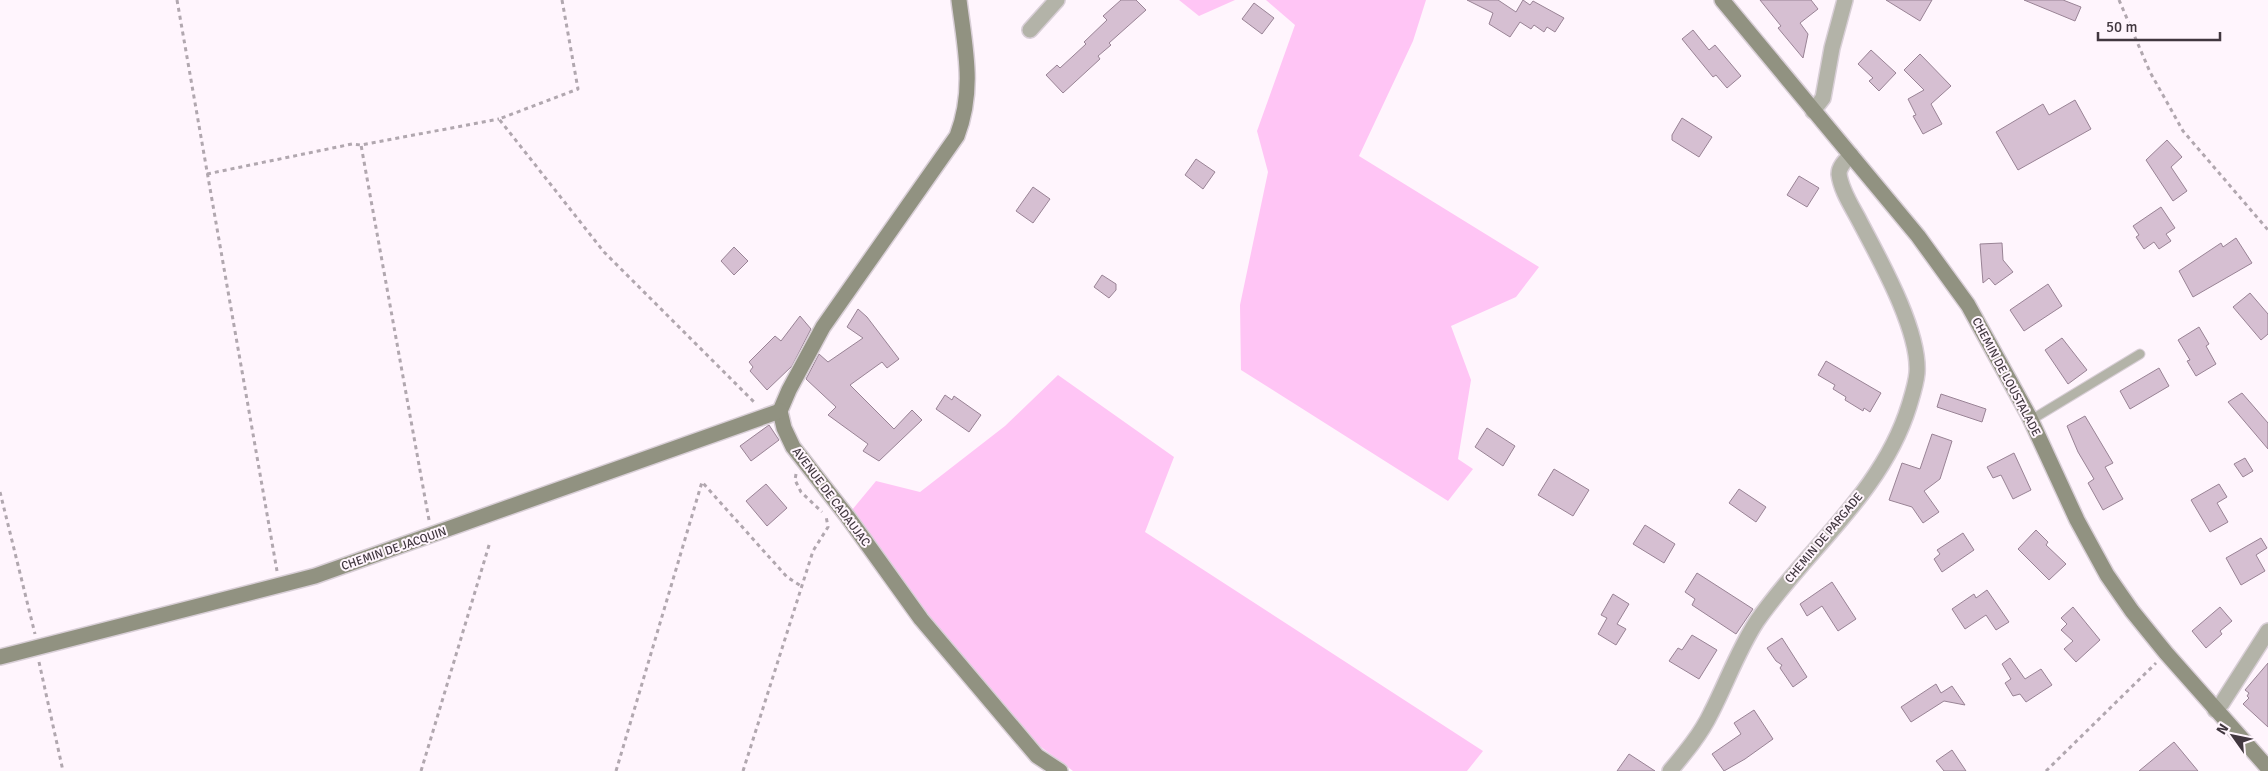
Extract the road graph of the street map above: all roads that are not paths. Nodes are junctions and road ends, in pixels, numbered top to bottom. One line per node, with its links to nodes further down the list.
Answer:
1 (959, 0): 9 (street)
2 (1057, 0): 5 (street)
3 (1722, 0): 6 (street, CHEMIN DE LOUSTALADE)
4 (1845, 0): 6 (street)
5 (1030, 30)
6 (1813, 111): 7 (street, CHEMIN DE LOUSTALADE)
7 (1851, 155): 10 (street, CHEMIN DE LOUSTALADE); 16 (street, CHEMIN DE PARGADE)
8 (2140, 354): 10 (lane)
9 (777, 413): 12 (street, CHEMIN DE JACQUIN); 15 (street, AVENUE DE CADAUJAC)
10 (2031, 420): 13 (street, CHEMIN DE LOUSTALADE)
11 (2268, 631): 13 (street)
12 (0, 657)
13 (2215, 710): 14 (street, CHEMIN DE LOUSTALADE)
14 (2268, 768)
15 (1060, 771)
16 (1670, 771)

